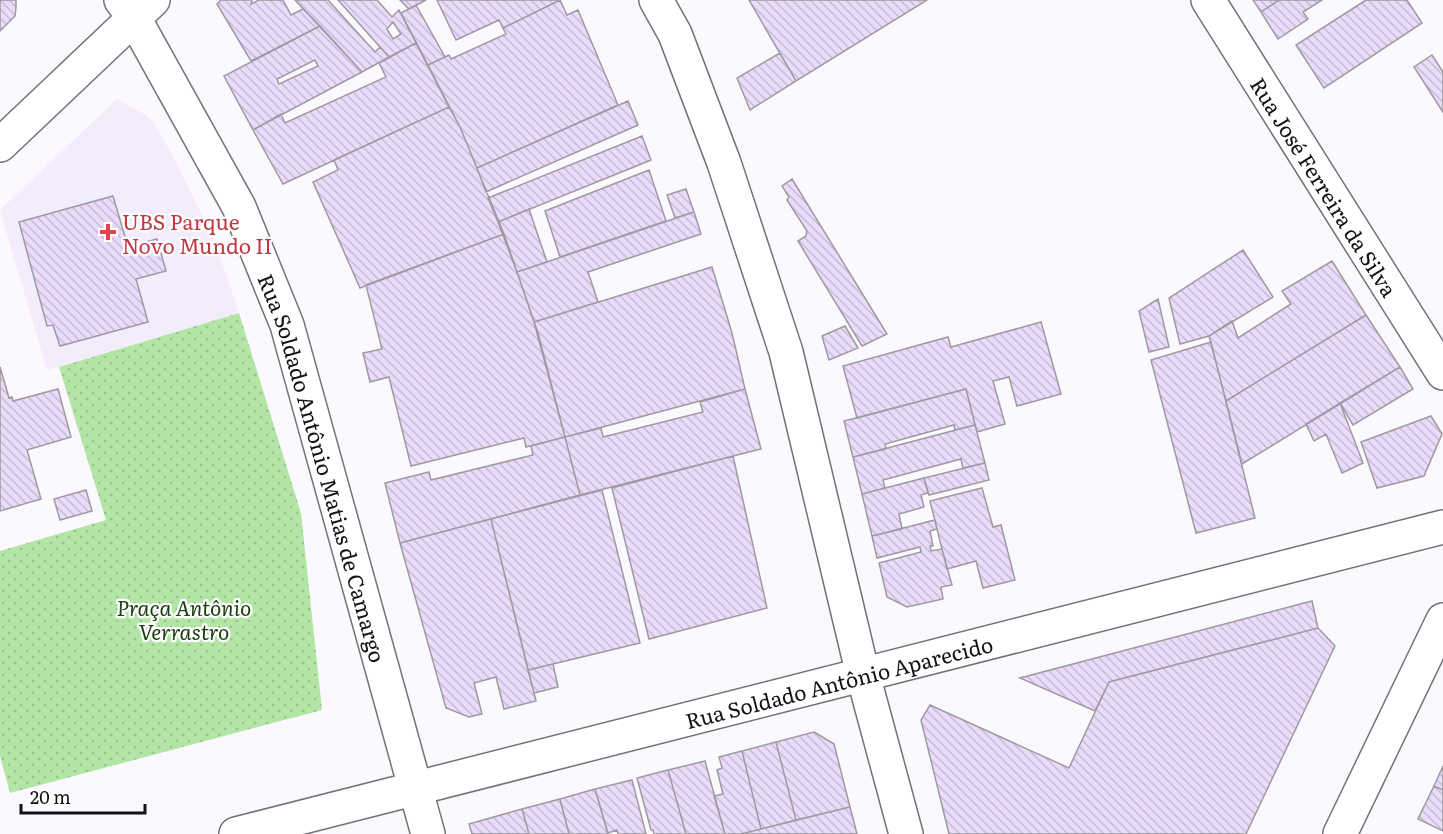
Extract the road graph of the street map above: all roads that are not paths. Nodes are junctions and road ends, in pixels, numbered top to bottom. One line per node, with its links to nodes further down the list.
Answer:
1 (656, 0): 8 (street)
2 (1208, 0): 5 (street, Rua José Ferreira da Silva)
3 (136, 6): 4 (street); 9 (street, Rua Soldado Antônio Matias de Camargo)
4 (0, 145)
5 (1443, 373)
6 (1443, 527): 8 (street, Rua Soldado Antônio Aparecido)
7 (1443, 620): 13 (street)
8 (863, 675): 9 (street, Rua Soldado Antônio Aparecido); 12 (street)
9 (416, 788): 10 (street, Rua Soldado Antônio Aparecido); 11 (street, Rua Soldado Antônio Matias de Camargo)
10 (237, 834)
11 (428, 834)
12 (906, 834)
13 (1340, 834)

